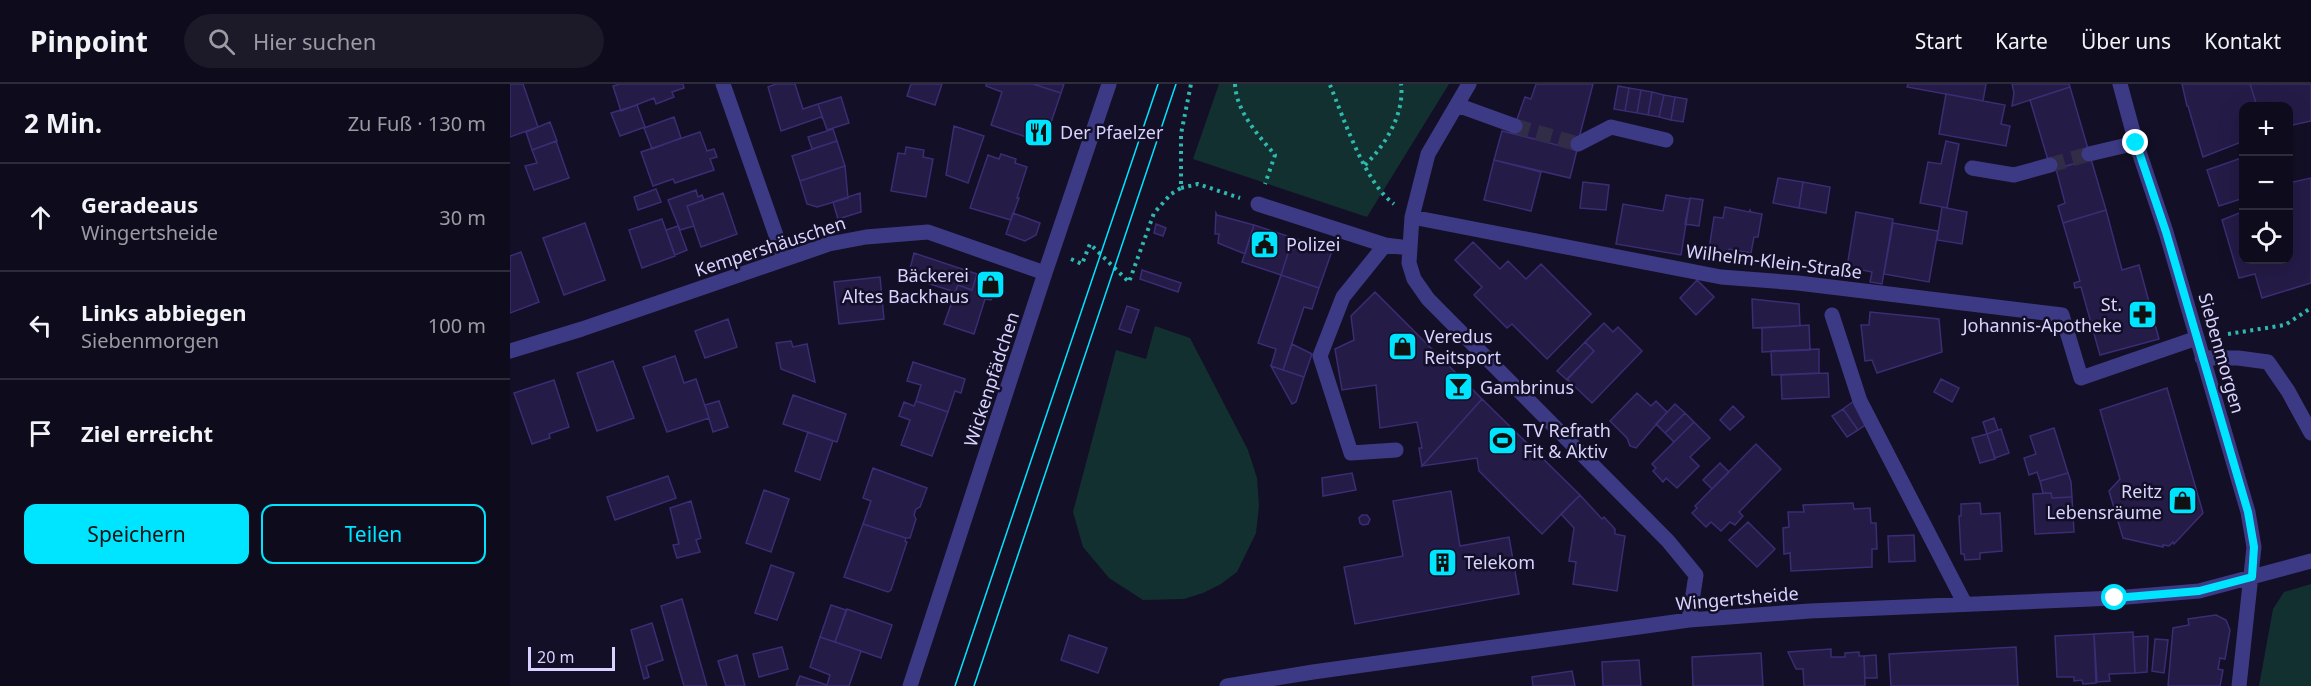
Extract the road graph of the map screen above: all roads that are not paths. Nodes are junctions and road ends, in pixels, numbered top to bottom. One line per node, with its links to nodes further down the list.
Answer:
1 (723, 84): 17 (street)
2 (1109, 84): 18 (street, Wickenpfädchen)
3 (1470, 84): 5 (street)
4 (2120, 84): 8 (street, Siebenmorgen)
5 (1457, 105): 6 (street); 14 (street)
6 (1515, 126)
7 (1666, 140): 9 (street)
8 (2136, 143): 10 (street); 20 (street, Siebenmorgen)
9 (1578, 144)
10 (2089, 154)
11 (2050, 165): 12 (street)
12 (1972, 168)
13 (1258, 204): 15 (street)
14 (1412, 217): 16 (street); 20 (street, Wilhelm-Klein-Straße)
15 (1385, 245): 16 (street); 24 (street)
16 (1409, 248): 28 (street)
17 (784, 258): 18 (street, Kempershäuschen); 21 (street, Kempershäuschen)
18 (1045, 273): 29 (street, Wickenpfädchen)
19 (1832, 315): 27 (street)
20 (2197, 338): 22 (street, Siebenmorgen)
21 (510, 351)
22 (2202, 358): 23 (street); 26 (street, Siebenmorgen)
23 (2311, 433)
24 (1396, 450)
25 (2311, 561): 26 (street)
26 (2252, 577): 27 (street, Wingertsheide); 31 (street, Siebenmorgen)
27 (1965, 604): 28 (street, Wingertsheide)
28 (1689, 620): 30 (street, Wingertsheide)
29 (910, 686)
30 (1227, 686)
31 (2240, 686)

